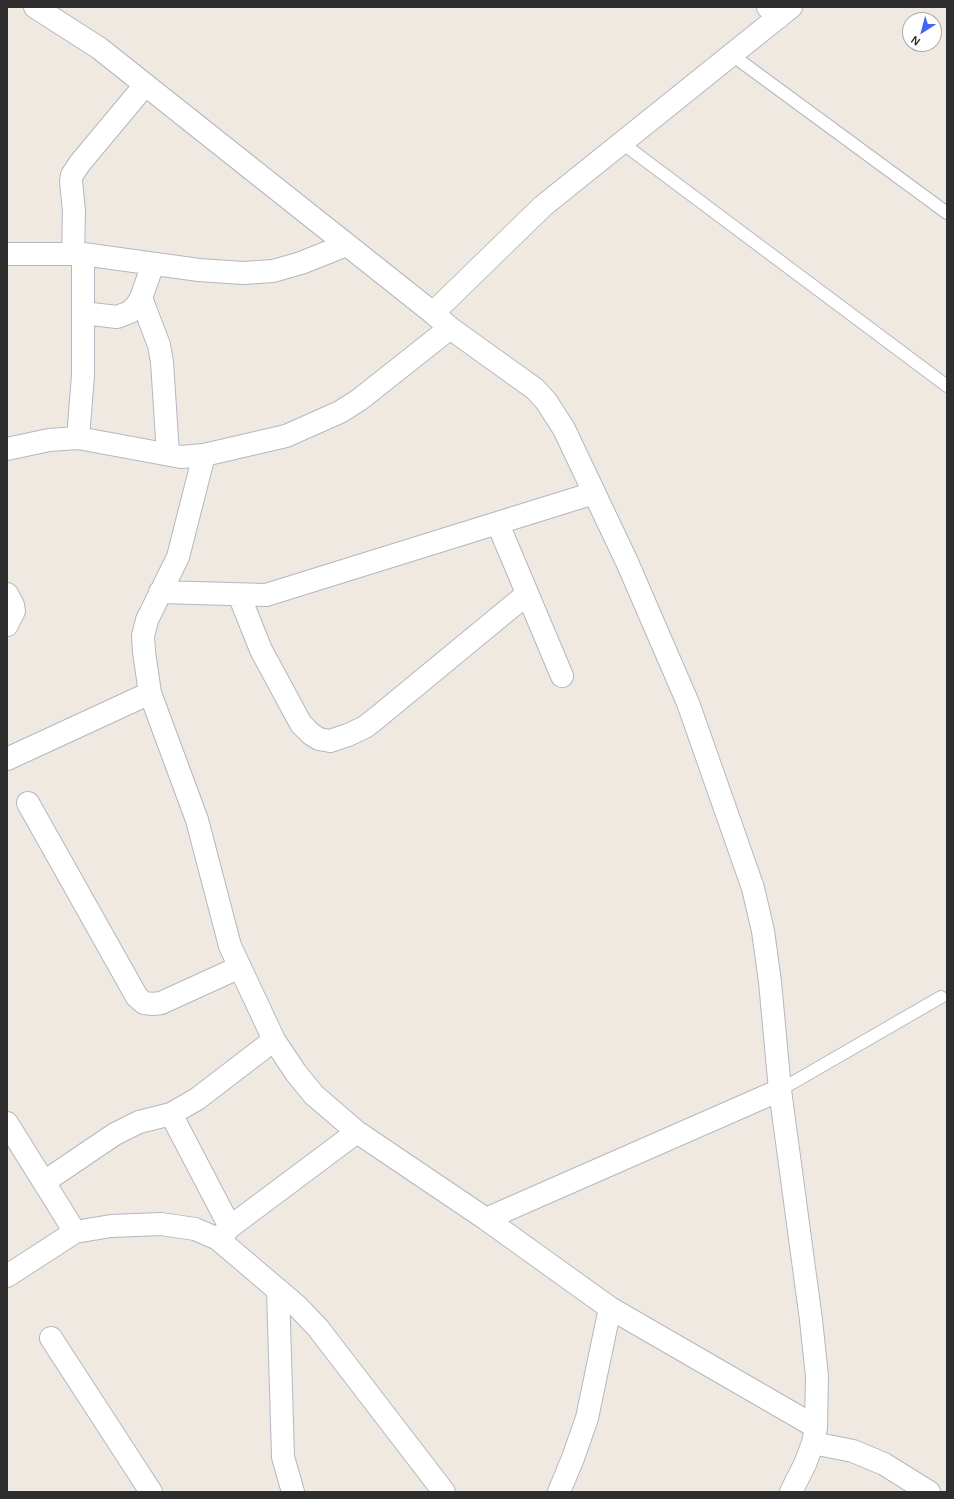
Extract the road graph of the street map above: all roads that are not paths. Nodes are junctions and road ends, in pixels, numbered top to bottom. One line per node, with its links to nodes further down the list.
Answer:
1 (35, 7): 4 (street)
2 (780, 10): 3 (street)
3 (732, 55): 5 (street); 6 (lane)
4 (145, 85): 7 (street); 9 (street)
5 (622, 143): 13 (street); 15 (lane)
6 (947, 213)
7 (346, 245): 10 (street); 13 (street)
8 (7, 254): 9 (street)
9 (78, 254): 10 (street); 12 (street)
10 (153, 264): 11 (street)
11 (141, 298): 12 (street); 18 (street)
12 (83, 313): 16 (street)
13 (433, 313): 14 (street)
14 (450, 328): 19 (street); 20 (street)
15 (947, 386)
16 (78, 438): 17 (street); 18 (street)
17 (7, 449)
18 (168, 454): 19 (street)
19 (204, 456): 22 (street)
20 (594, 493): 21 (street); 34 (street)
21 (498, 524): 24 (street); 25 (street)
22 (160, 592): 25 (street); 28 (street)
23 (7, 594): 26 (street)
24 (528, 594): 25 (street); 27 (street)
25 (239, 595)
26 (7, 625)
27 (562, 676)
28 (150, 693): 29 (street); 31 (street)
29 (7, 759)
30 (28, 803): 31 (street)
31 (240, 967): 33 (street)
32 (941, 997): 34 (lane)
33 (274, 1040): 35 (street); 37 (street)
34 (780, 1090): 39 (street); 46 (street)
35 (171, 1114): 38 (street); 41 (street)
36 (7, 1123): 38 (street)
37 (357, 1132): 39 (street); 41 (street)
38 (44, 1182): 40 (street)
39 (486, 1219): 44 (street)
40 (75, 1232): 41 (street); 42 (street)
41 (224, 1233): 43 (street)
42 (7, 1276)
43 (278, 1290): 48 (street); 49 (street)
44 (610, 1308): 46 (street); 50 (street)
45 (51, 1338): 47 (street)
46 (814, 1435): 51 (street); 52 (street)
47 (151, 1492)
48 (293, 1492)
49 (444, 1492)
50 (559, 1492)
51 (791, 1492)
52 (929, 1492)

